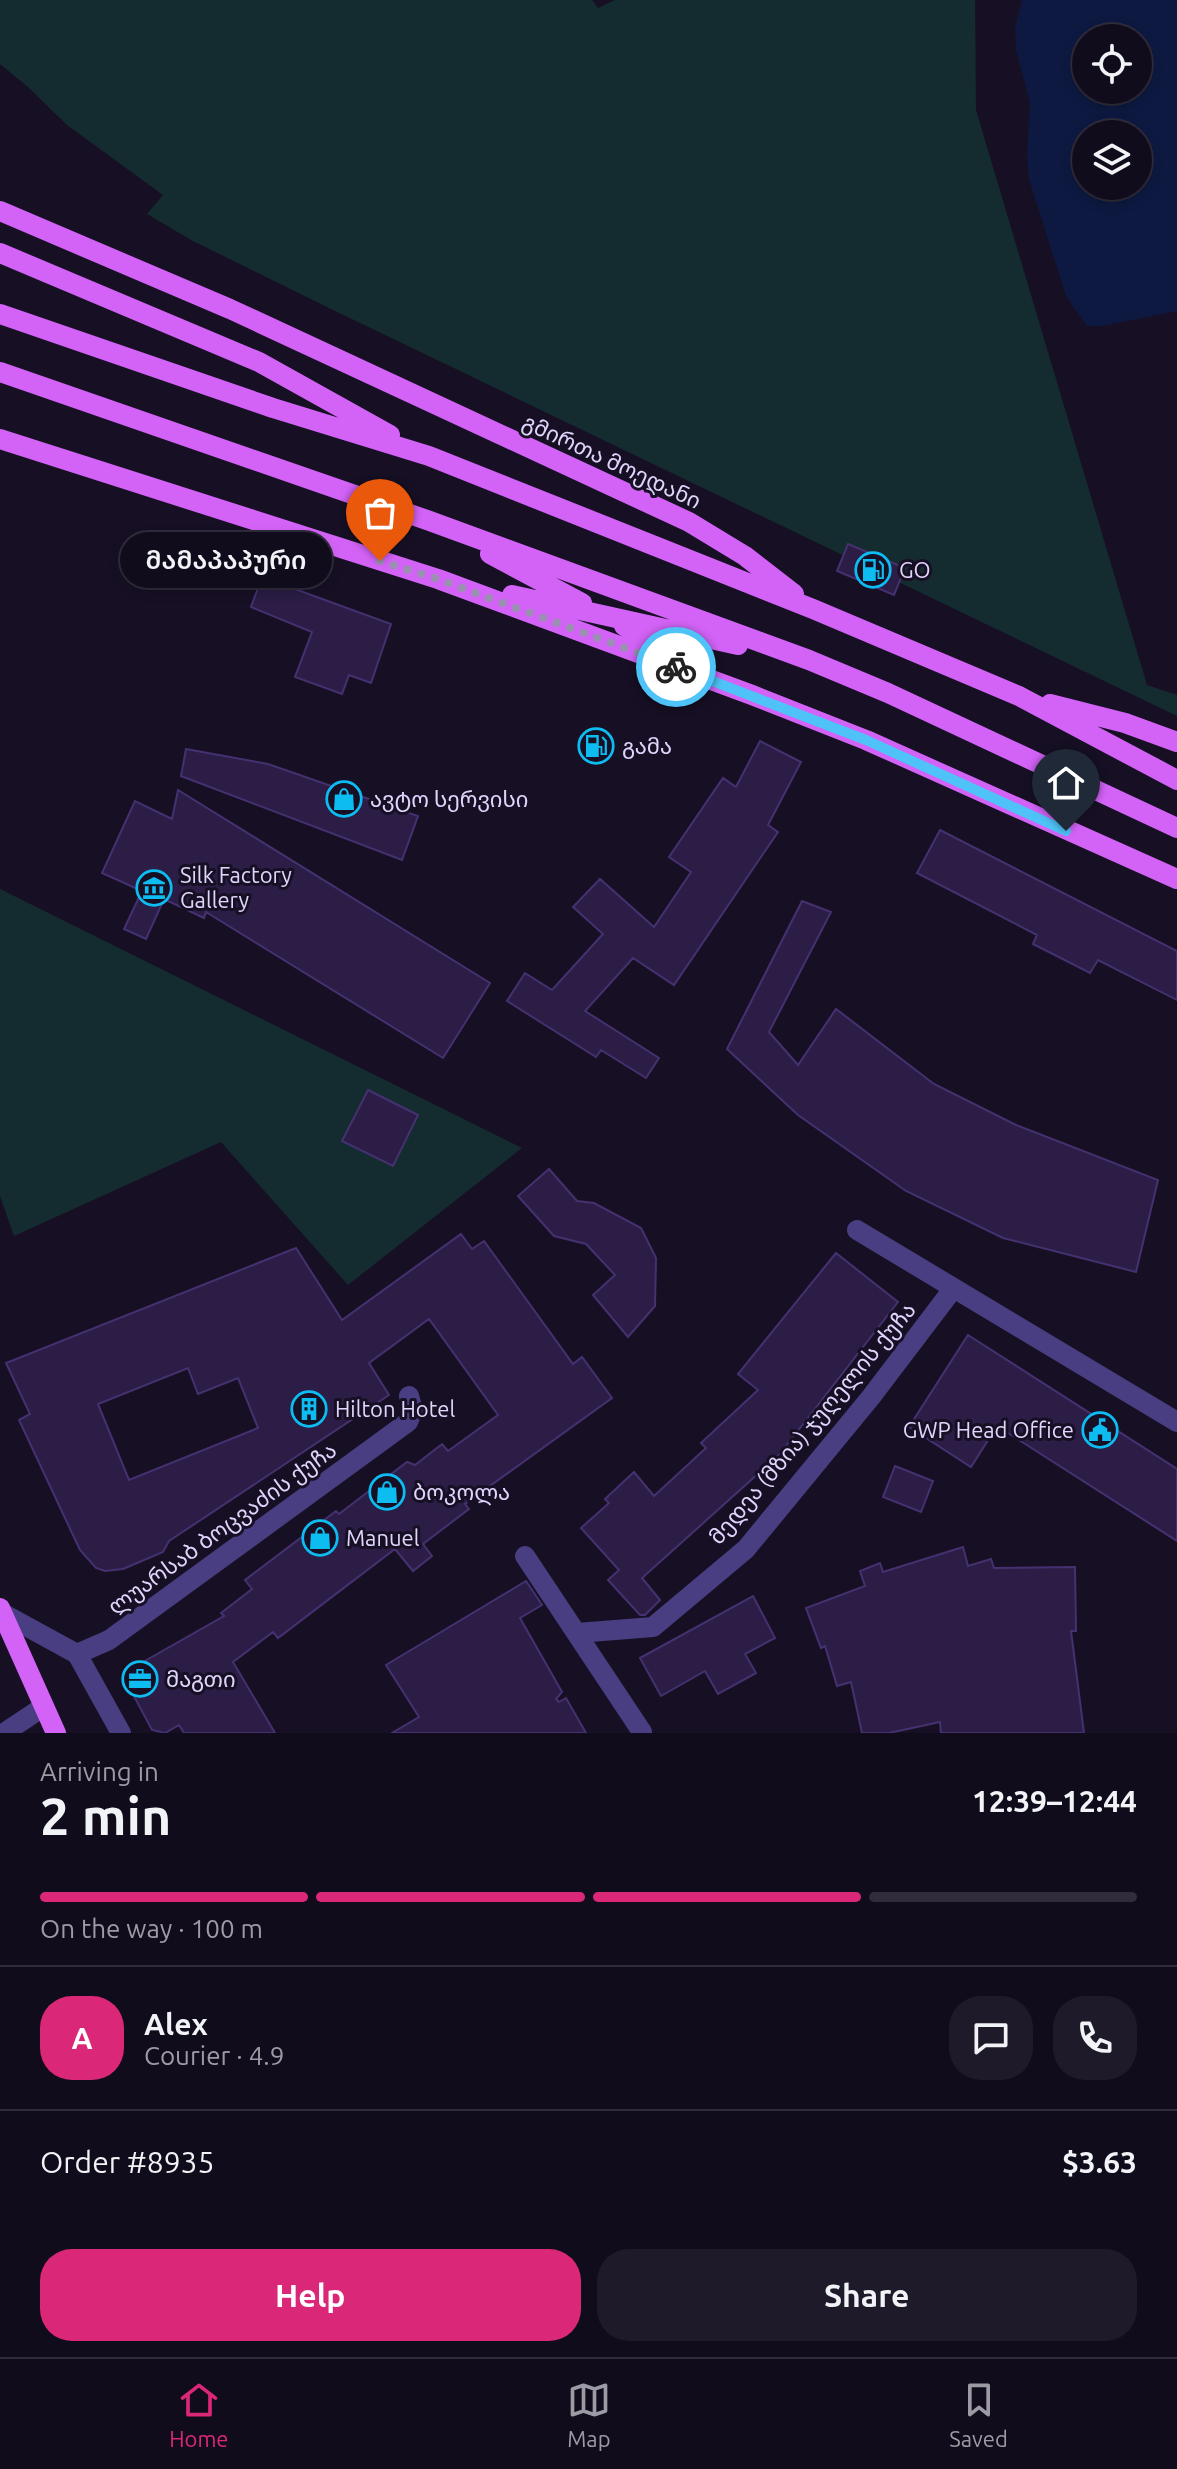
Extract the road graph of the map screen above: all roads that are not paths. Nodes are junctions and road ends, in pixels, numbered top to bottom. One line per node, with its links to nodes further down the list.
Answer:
1 (0, 211): 9 (main road, გმირთა მოედანი)
2 (0, 253): 6 (main road)
3 (0, 314): 6 (main road)
4 (0, 372): 7 (main road)
5 (0, 439): 8 (main road)
6 (429, 456): 9 (main road)
7 (427, 520): 10 (main road); 11 (main road)
8 (438, 579): 10 (main road); 12 (main road)
9 (813, 609): 13 (main road)
10 (604, 615): 11 (main road); 12 (main road)
11 (809, 660): 16 (main road)
12 (752, 695): 17 (main road)
13 (1019, 696): 14 (main road); 15 (main road)
14 (1177, 742)
15 (1177, 780)
16 (1177, 828)
17 (1177, 879)
18 (857, 1230): 19 (street)
19 (953, 1289): 21 (street); 24 (street, მედეა (მზია) ჯუღელის ქუჩა)
20 (409, 1396): 25 (street, ლუარსაბ ბოცვაძის ქუჩა)
21 (1177, 1422)
22 (525, 1556): 24 (street)
23 (1, 1611): 25 (street); 26 (main road)
24 (577, 1633): 27 (street)
25 (77, 1654): 30 (street)
26 (43, 1707): 28 (street); 29 (main road)
27 (642, 1732)
28 (4, 1733)
29 (56, 1733)
30 (121, 1733)

